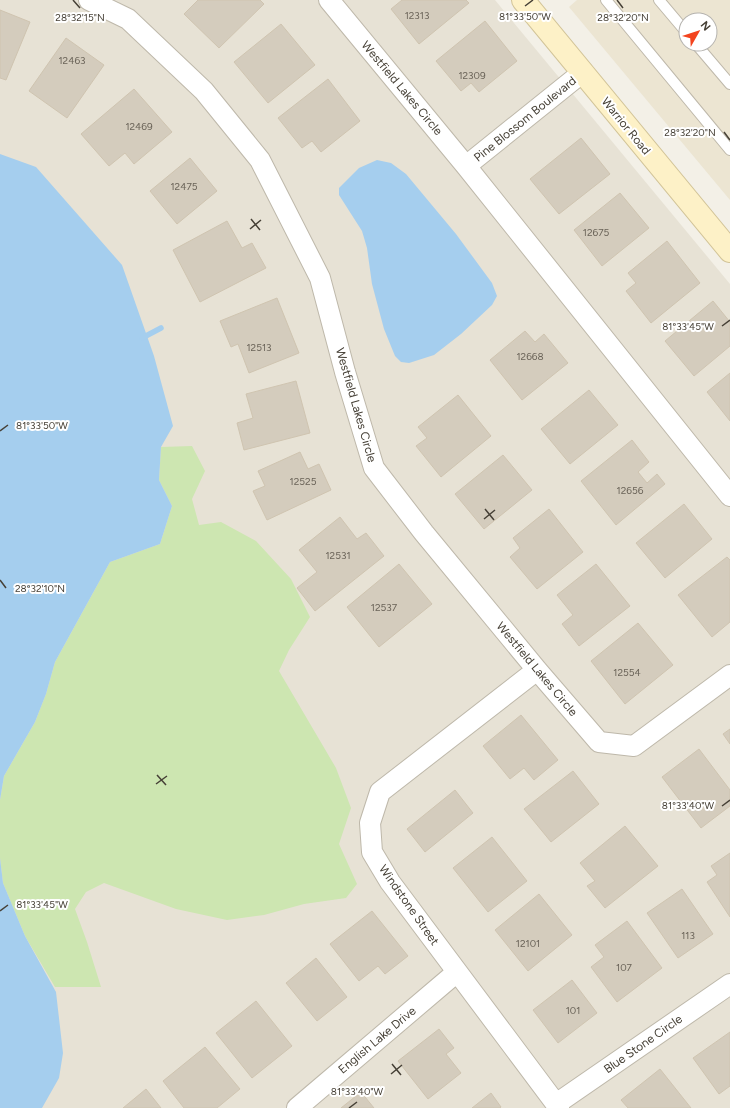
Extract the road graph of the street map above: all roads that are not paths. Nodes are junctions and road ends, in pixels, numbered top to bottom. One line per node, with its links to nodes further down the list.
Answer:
1 (89, 0): 14 (street, Westfield Lakes Circle)
2 (329, 0): 11 (street, Westfield Lakes Circle)
3 (523, 0): 8 (street, Warrior Road)
4 (606, 0): 10 (lane)
5 (659, 0): 6 (lane)
6 (678, 23)
7 (703, 52): 9 (lane)
8 (582, 72): 11 (street, Pine Blossom Boulevard); 12 (street, Warrior Road)
9 (730, 84)
10 (730, 150)
11 (466, 166): 13 (street, Westfield Lakes Circle)
12 (730, 251)
13 (730, 496)
14 (536, 670): 15 (street, Westfield Lakes Circle); 16 (street, Windstone Street)
15 (730, 676)
16 (457, 972): 18 (street, Windstone Street); 19 (street, English Lake Drive)
17 (730, 984): 18 (street, Blue Stone Circle)
18 (557, 1106)
19 (297, 1108)

